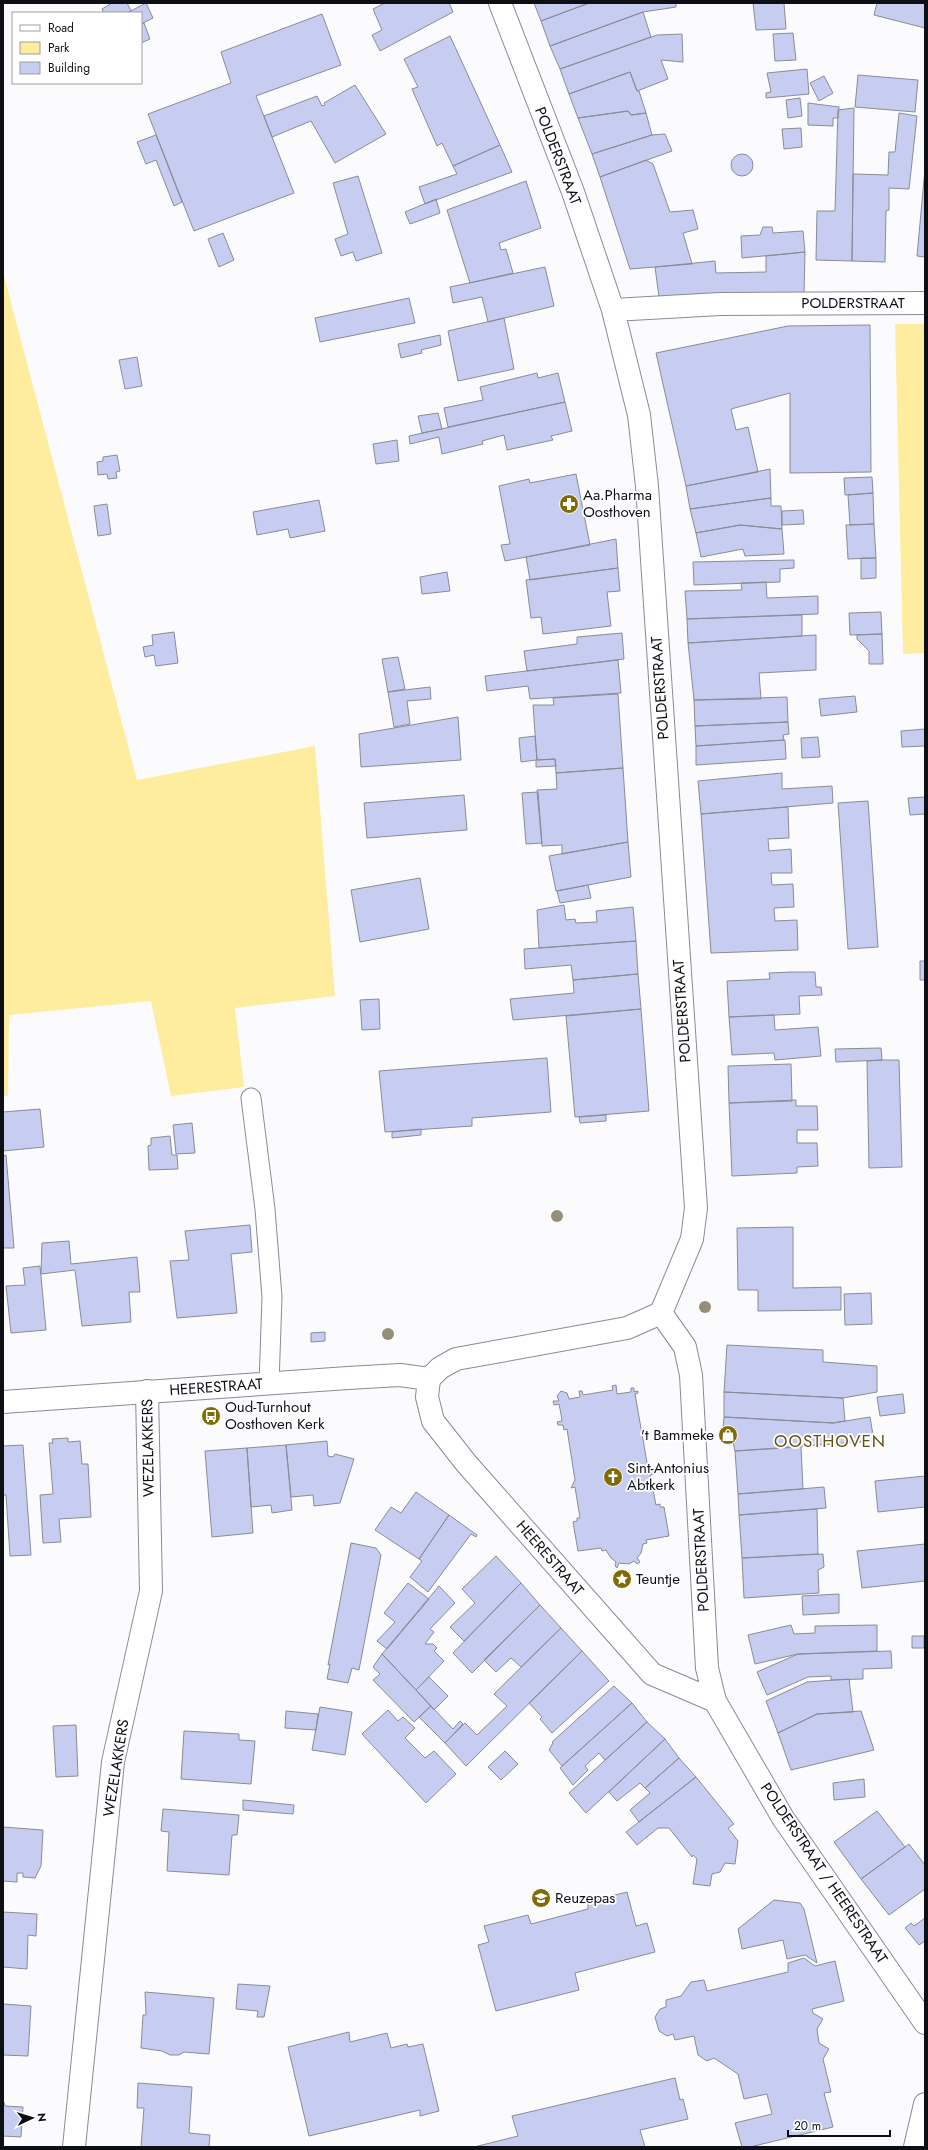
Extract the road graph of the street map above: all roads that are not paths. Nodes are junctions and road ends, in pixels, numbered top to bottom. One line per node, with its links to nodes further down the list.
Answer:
1 (500, 3): 3 (street, POLDERSTRAAT)
2 (925, 303): 3 (street, POLDERSTRAAT)
3 (613, 310): 5 (street, POLDERSTRAAT)
4 (251, 1098): 7 (lane)
5 (661, 1313): 6 (street); 10 (street, POLDERSTRAAT)
6 (429, 1379): 7 (street, HEERESTRAAT); 10 (street, HEERESTRAAT)
7 (269, 1384): 8 (street, HEERESTRAAT)
8 (147, 1391): 9 (street, HEERESTRAAT); 13 (street, WEZELAKKERS)
9 (3, 1402)
10 (715, 1701): 11 (street, POLDERSTRAAT / HEERESTRAAT)
11 (925, 2023)
12 (925, 2104): 14 (street)
13 (74, 2147)
14 (915, 2147)

